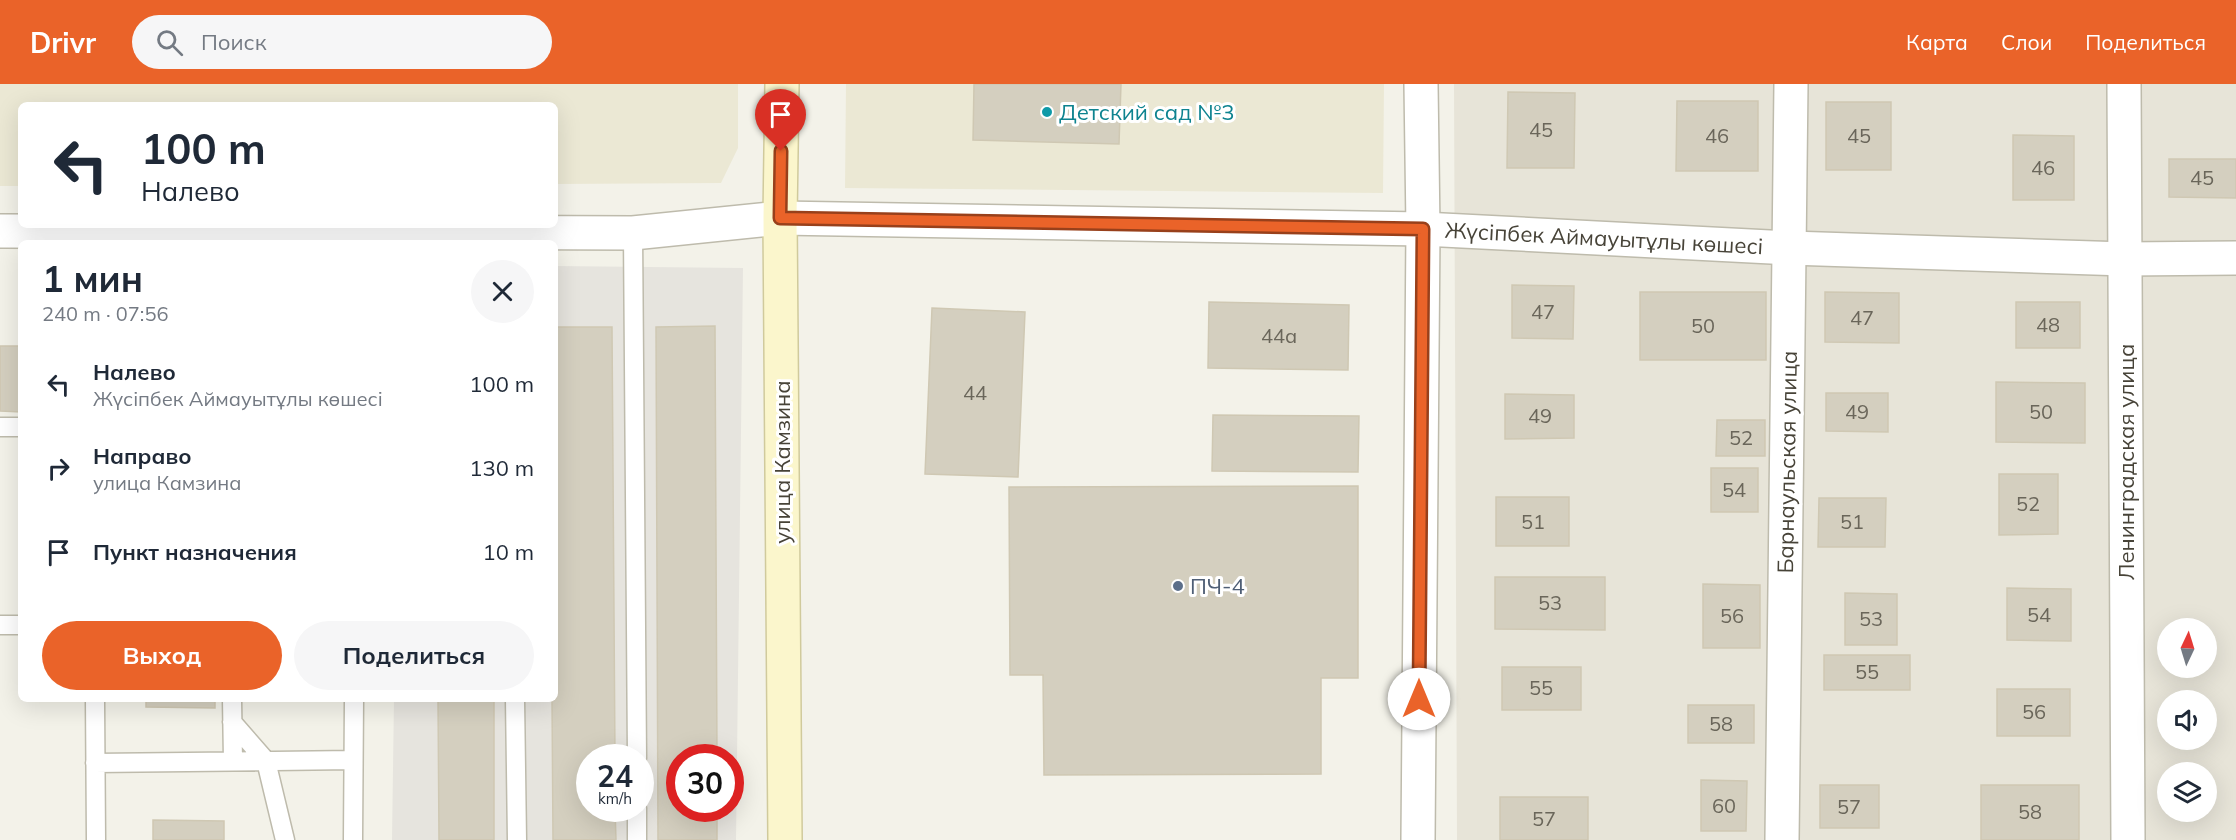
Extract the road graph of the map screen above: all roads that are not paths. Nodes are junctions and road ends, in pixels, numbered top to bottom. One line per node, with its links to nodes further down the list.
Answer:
1 (782, 84): 5 (main road, улица Камзина)
2 (1421, 84): 6 (street)
3 (1791, 84): 13 (street, Барнаульская улица)
4 (2124, 84): 15 (street, Ленинградская улица)
5 (780, 218): 6 (street, Жүсіпбек Аймауытұлы көшесі); 8 (street, Жүсіпбек Аймауытұлы көшесі); 36 (main road, улица Камзина)
6 (1423, 229): 13 (street, Жүсіпбек Аймауытұлы көшесі); 37 (street)
7 (0, 231): 9 (street, Жүсіпбек Аймауытұлы көшесі)
8 (633, 233): 12 (street, Жүсіпбек Аймауытұлы көшесі); 25 (lane)
9 (93, 237): 10 (street, Жүсіпбек Аймауытұлы көшесі)
10 (226, 237): 11 (street, Жүсіпбек Аймауытұлы көшесі)
11 (356, 237): 12 (street, Жүсіпбек Аймауытұлы көшесі)
12 (507, 238)
13 (1790, 248): 15 (street, Жүсіпбек Аймауытұлы көшесі); 38 (street, Барнаульская улица)
14 (2236, 258): 15 (street, Жүсіпбек Аймауытұлы көшесі)
15 (2125, 259): 39 (street, Ленинградская улица)
16 (18, 427): 17 (lane)
17 (0, 428)
18 (0, 625): 19 (lane)
19 (18, 625)
20 (95, 702): 29 (lane)
21 (232, 702): 24 (lane)
22 (354, 702): 26 (lane)
23 (515, 702): 34 (lane)
24 (232, 722): 27 (lane); 28 (lane)
25 (637, 744)
26 (353, 760): 28 (lane); 33 (lane)
27 (233, 761): 28 (lane); 29 (lane)
28 (266, 761): 32 (lane)
29 (95, 763): 31 (lane)
30 (637, 822): 35 (lane)
31 (96, 840)
32 (285, 840)
33 (353, 840)
34 (517, 840)
35 (637, 840)
36 (785, 840)
37 (1418, 840)
38 (1782, 840)
39 (2128, 840)

